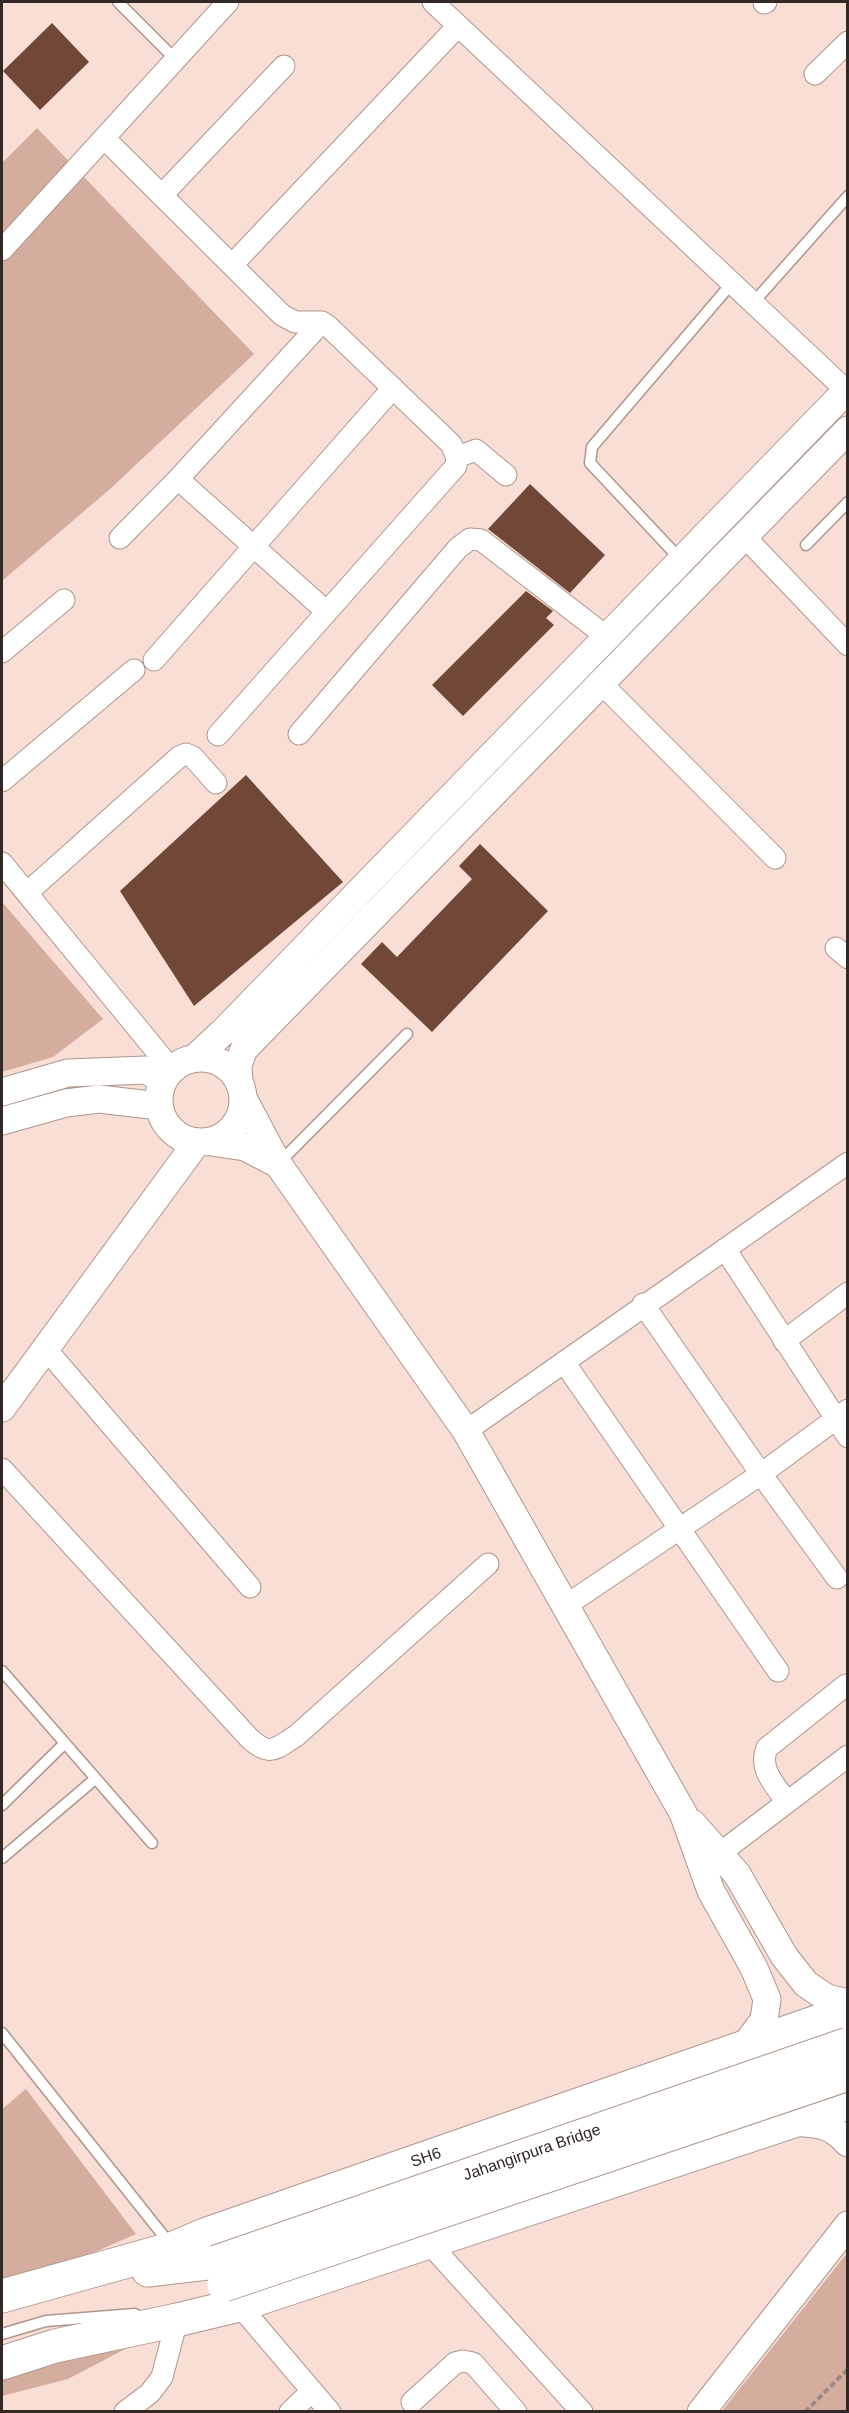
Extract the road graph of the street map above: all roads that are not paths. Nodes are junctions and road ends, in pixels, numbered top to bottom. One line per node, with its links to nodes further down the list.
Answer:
1 (118, 2): 6 (lane)
2 (228, 2): 6 (street)
3 (433, 2): 4 (street)
4 (458, 26): 13 (street); 14 (street)
5 (848, 42): 8 (street)
6 (175, 59): 9 (street)
7 (284, 66): 10 (street)
8 (815, 74)
9 (105, 139): 10 (street); 12 (street)
10 (162, 195): 13 (street)
11 (848, 196): 15 (lane)
12 (2, 250)
13 (232, 265): 16 (street)
14 (732, 283): 15 (street); 28 (lane)
15 (753, 303): 18 (street)
16 (322, 322): 17 (street); 22 (street)
17 (393, 388): 20 (street); 27 (street)
18 (847, 390): 28 (street)
19 (846, 436): 24 (street)
20 (457, 457): 21 (street); 30 (street)
21 (506, 475)
22 (178, 478): 25 (street); 27 (street)
23 (848, 502): 26 (lane)
24 (744, 536): 32 (street); 36 (street)
25 (120, 537)
26 (806, 545)
27 (253, 547): 30 (street); 34 (street)
28 (682, 560): 31 (street)
29 (64, 600): 33 (street)
30 (327, 612): 38 (street)
31 (607, 637): 37 (street); 45 (street)
32 (848, 645)
33 (2, 652)
34 (154, 660)
35 (134, 670): 39 (street)
36 (601, 683): 41 (street); 46 (street)
37 (299, 734)
38 (218, 735)
39 (2, 781)
40 (216, 783): 43 (street)
41 (775, 858)
42 (2, 863): 43 (street)
43 (28, 892): 45 (street)
44 (407, 1034): 51 (lane)
45 (170, 1087): 46 (street); 47 (street); 48 (street); 49 (street); 52 (street)
46 (241, 1090): 49 (street); 51 (street)
47 (2, 1092)
48 (2, 1121)
49 (204, 1142): 51 (street); 52 (street)
50 (848, 1162): 53 (street)
51 (278, 1164): 61 (street)
52 (162, 1188): 57 (street)
53 (725, 1249): 55 (street); 56 (street)
54 (848, 1293): 56 (street)
55 (643, 1304): 58 (street); 64 (street)
56 (784, 1341): 60 (street)
57 (45, 1348): 59 (street); 68 (street)
58 (564, 1362): 61 (street); 65 (street)
59 (2, 1408)
60 (841, 1414): 62 (street); 64 (street)
61 (466, 1431): 69 (street)
62 (848, 1437)
63 (2, 1469): 66 (street)
64 (761, 1474): 65 (street); 67 (street)
65 (680, 1530): 69 (street); 71 (street)
66 (488, 1564)
67 (837, 1578)
68 (250, 1587)
69 (565, 1606): 78 (street)
70 (2, 1671): 73 (lane)
71 (778, 1671)
72 (846, 1685): 76 (street)
73 (64, 1744): 75 (lane); 77 (lane)
74 (848, 1756): 76 (street)
75 (95, 1779): 79 (lane); 81 (lane)
76 (787, 1802): 80 (street)
77 (2, 1805)
78 (683, 1813): 80 (street); 86 (street)
79 (152, 1843)
80 (719, 1854): 82 (street)
81 (2, 1858)
82 (848, 2003)
83 (848, 2011): 86 (main road, SH6)
84 (2, 2033): 93 (lane)
85 (848, 2044): 95 (main road, Jahangirpura Bridge, bridge)
86 (744, 2047): 89 (street); 93 (main road, SH6)
87 (848, 2074): 95 (main road, Jahangirpura Bridge, bridge)
88 (848, 2103): 89 (main road)
89 (783, 2125): 90 (street); 92 (main road)
90 (848, 2143)
91 (848, 2225): 107 (street)
92 (428, 2242): 95 (main road); 106 (street)
93 (174, 2248): 94 (main road, SH6)
94 (39, 2284): 95 (main road); 96 (main road, SH6)
95 (226, 2284): 97 (main road); 100 (street)
96 (2, 2296)
97 (162, 2316): 98 (lane); 99 (main road); 102 (street)
98 (2, 2334)
99 (2, 2363)
100 (312, 2391): 103 (street); 104 (street)
101 (412, 2402): 105 (street)
102 (125, 2412)
103 (290, 2412)
104 (330, 2412)
105 (516, 2412)
106 (582, 2412)
107 (701, 2412)

